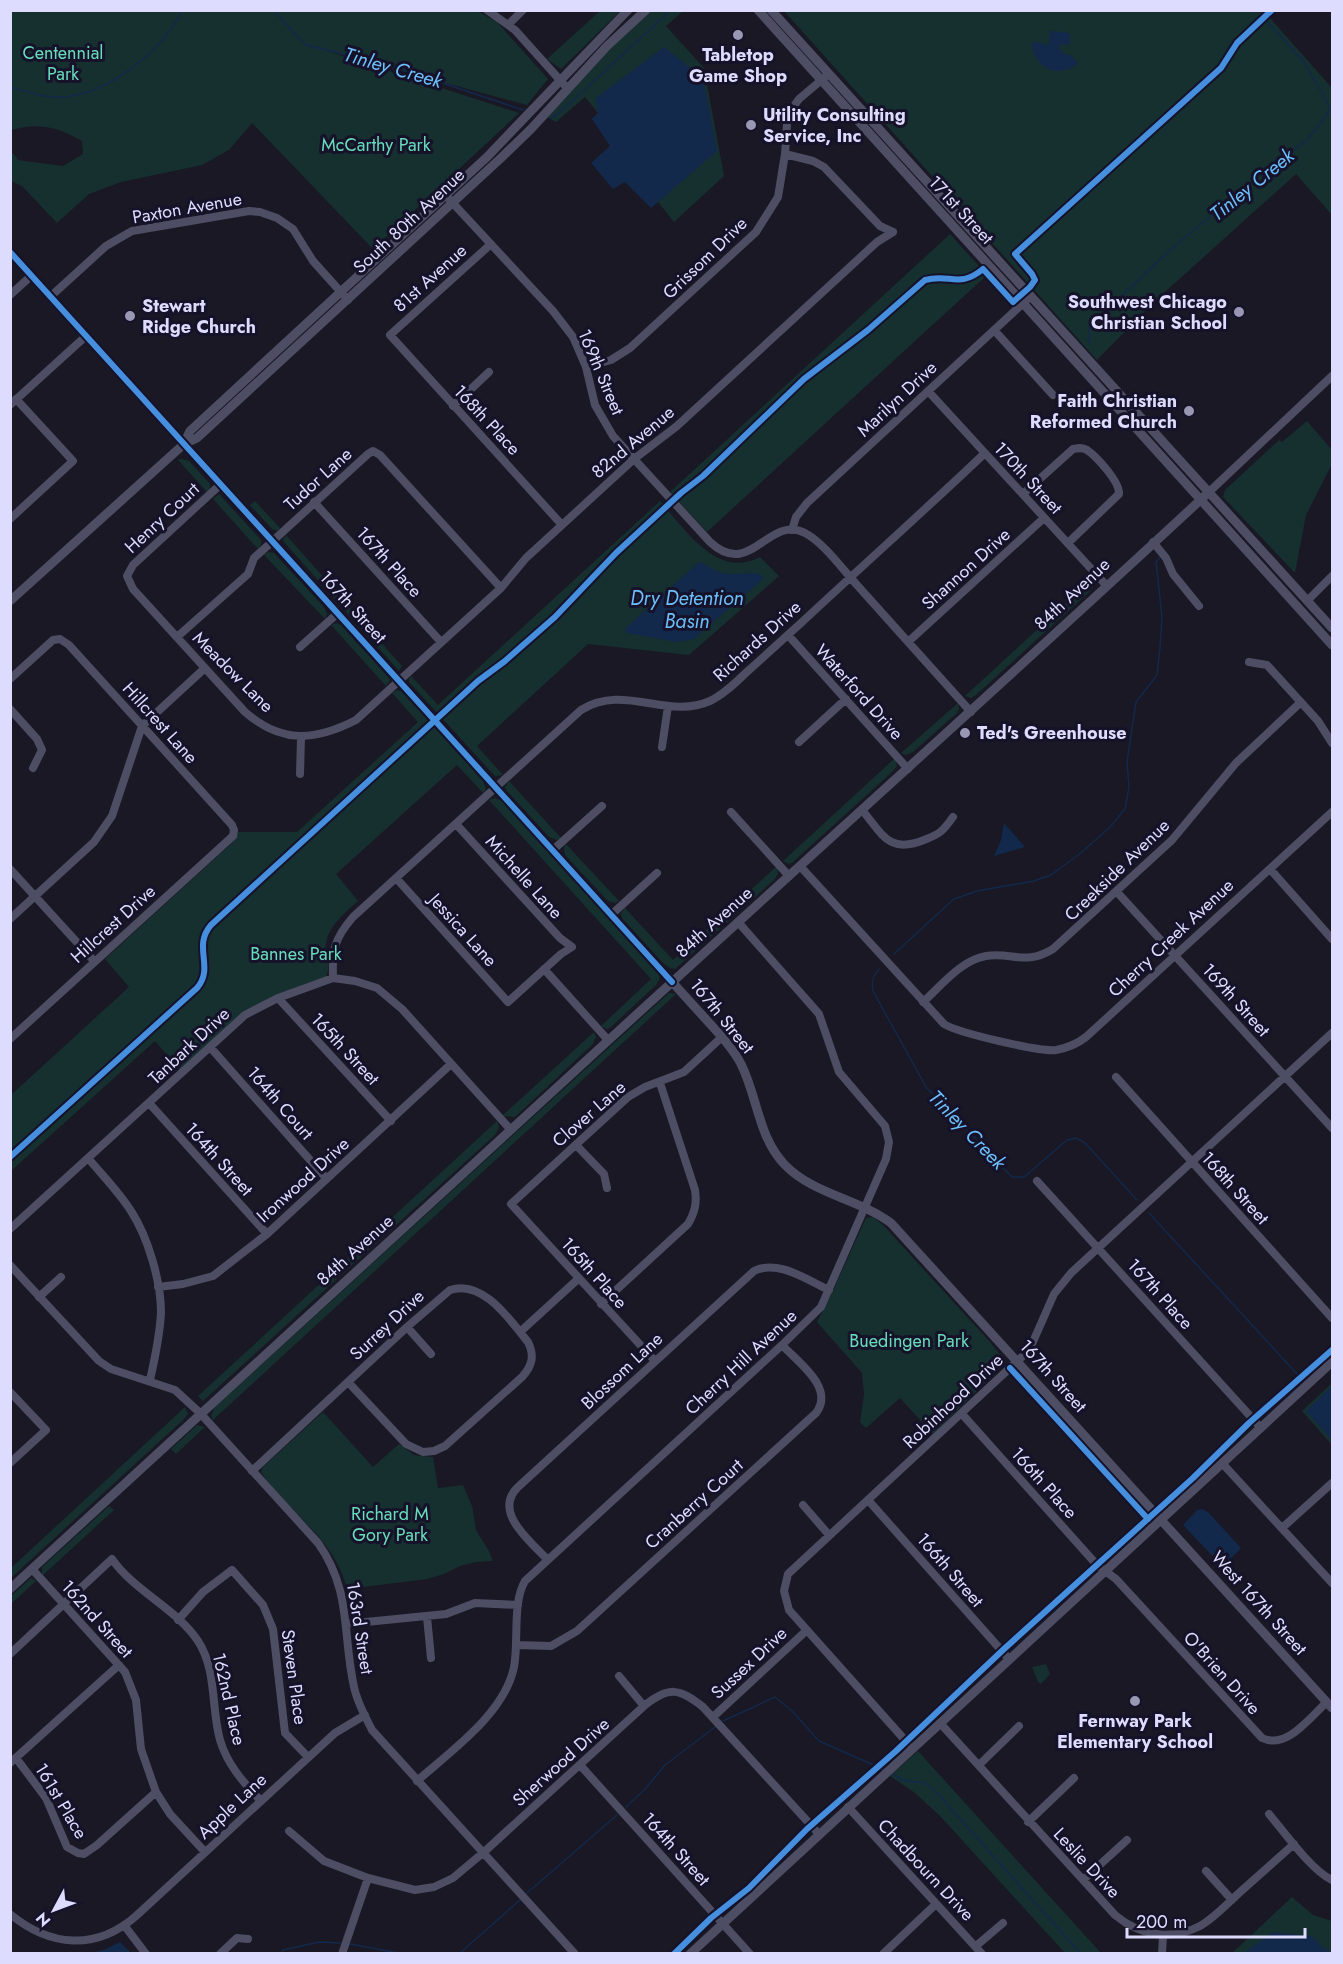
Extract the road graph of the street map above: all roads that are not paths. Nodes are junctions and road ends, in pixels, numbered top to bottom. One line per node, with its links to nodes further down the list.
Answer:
1 (487, 10): 7 (street)
2 (523, 10): 7 (street)
3 (628, 10): 9 (street, South 80th Avenue)
4 (646, 10): 11 (street, South 80th Avenue)
5 (758, 10): 10 (street, 171st Street)
6 (771, 10): 8 (street, 171st Street)
7 (508, 25): 9 (street)
8 (829, 74): 10 (street, Grissom Drive); 20 (street, 171st Street)
9 (560, 81): 11 (street); 13 (street, South 80th Avenue)
10 (820, 81): 12 (street, Grissom Drive); 23 (street, 171st Street)
11 (568, 89): 14 (street, South 80th Avenue)
12 (785, 154): 27 (street, Grissom Drive); 36 (street, 82nd Avenue)
13 (446, 196): 14 (street, 169th Street); 18 (street, South 80th Avenue)
14 (453, 204): 15 (street, 169th Street); 22 (street, South 80th Avenue)
15 (490, 244): 25 (street, 81st Avenue); 27 (street, 169th Street)
16 (10, 252): 17 (street, 167th Street)
17 (31, 276): 19 (street); 21 (street, 167th Street)
18 (340, 292): 21 (street, Paxton Avenue); 22 (street, Paxton Avenue); 34 (street, South 80th Avenue)
19 (10, 296)
20 (1031, 296): 23 (street, Marilyn Drive); 38 (street, 171st Street)
21 (50, 297): 26 (street, 167th Street)
22 (348, 300): 34 (street, South 80th Avenue)
23 (1023, 303): 24 (street, Marilyn Drive); 40 (street, 171st Street)
24 (994, 330): 30 (street, Marilyn Drive); 31 (street)
25 (390, 335): 33 (street, 168th Place)
26 (86, 336): 32 (street); 34 (street, 167th Street)
27 (586, 368): 36 (street, 169th Street)
28 (489, 372): 33 (street)
29 (1331, 380): 38 (street, 84th Avenue)
30 (928, 391): 35 (street, 170th Street); 45 (street, Marilyn Drive)
31 (1053, 395)
32 (13, 402): 43 (street)
33 (453, 406): 44 (street, 168th Place)
34 (184, 444): 37 (street, 167th Street); 54 (street, South 80th Avenue)
35 (985, 453): 39 (street, 170th Street); 51 (street, Richards Drive)
36 (634, 459): 44 (street, 82nd Avenue); 45 (street, 169th Street)
37 (221, 484): 46 (street, 167th Street); 49 (street, Henry Court)
38 (1209, 492): 40 (street, 84th Avenue); 55 (street, 171st Street)
39 (1023, 494): 42 (street, 170th Street); 48 (street)
40 (1201, 499): 47 (street, 84th Avenue); 63 (street, 171st Street)
41 (314, 502): 46 (street, Tudor Lane); 53 (street, Tudor Lane); 61 (street, 167th Place)
42 (1044, 518): 48 (street, 170th Street); 62 (street, Shannon Drive)
43 (10, 519)
44 (562, 525): 53 (street, 82nd Avenue)
45 (792, 530): 51 (street)
46 (272, 541): 57 (street, 167th Street); 60 (street, Tudor Lane)
47 (1153, 542): 52 (street, 84th Avenue); 56 (street)
48 (1068, 543): 52 (street, 170th Street)
49 (127, 576): 60 (street, Meadow Lane)
50 (1332, 576): 55 (street)
51 (850, 577): 59 (street, Richards Drive); 62 (street)
52 (1106, 585): 73 (street, 84th Avenue)
53 (501, 588): 61 (street, 82nd Avenue)
54 (10, 601)
55 (1307, 601): 58 (street, 171st Street)
56 (1199, 606)
57 (338, 613): 64 (street); 68 (street, 167th Street)
58 (1332, 628)
59 (788, 635): 69 (street, Waterford Drive); 71 (street, Richards Drive)
60 (177, 637): 66 (street, Meadow Lane)
61 (441, 642): 68 (street, 82nd Avenue)
62 (908, 642): 73 (street)
63 (1332, 645)
64 (300, 647)
65 (1250, 662): 70 (street)
66 (205, 668): 74 (street); 75 (street, Meadow Lane)
67 (10, 679): 74 (street, Hillcrest Lane)
68 (399, 681): 75 (street, Meadow Lane); 82 (street, 167th Street)
69 (846, 699): 76 (street); 80 (street, Waterford Drive)
70 (1302, 702): 77 (street); 97 (street, Creekside Avenue)
71 (668, 706): 78 (street); 82 (street, Richards Drive)
72 (10, 709): 79 (street)
73 (971, 712): 80 (street, 84th Avenue)
74 (142, 726): 89 (street, Hillcrest Lane); 98 (street)
75 (301, 738): 81 (street)
76 (799, 742)
77 (1332, 743)
78 (662, 747)
79 (33, 768)
80 (908, 769): 84 (street, 84th Avenue)
81 (300, 774)
82 (496, 787): 88 (street, Richards Drive); 90 (street, 167th Street)
83 (602, 806): 90 (street)
84 (862, 810): 87 (street); 91 (street, 84th Avenue)
85 (731, 812): 95 (street)
86 (1332, 812): 93 (street, Cherry Creek Avenue)
87 (953, 817)
88 (456, 824): 96 (street, Richards Drive); 105 (street, Michelle Lane)
89 (234, 830): 104 (street, Hillcrest Drive)
90 (554, 849): 99 (street, 167th Street)
91 (800, 866): 95 (street, 84th Avenue); 109 (street)
92 (10, 869): 98 (street)
93 (1270, 869): 102 (street); 103 (street, Cherry Creek Avenue)
94 (657, 873): 99 (street)
95 (789, 876): 101 (street, 84th Avenue)
96 (396, 878): 105 (street, Jessica Lane); 106 (street, Richards Drive)
97 (1117, 892): 103 (street, 169th Street); 109 (street, Creekside Avenue)
98 (35, 896): 100 (street); 104 (street)
99 (612, 914): 107 (street, 167th Street)
100 (10, 919)
101 (738, 922): 107 (street, 84th Avenue); 130 (street, Cherry Hill Avenue)
102 (1332, 939)
103 (1175, 954): 109 (street, Cherry Creek Avenue); 116 (street, 169th Street)
104 (94, 961): 112 (street, Hillcrest Drive)
105 (544, 969): 113 (street)
106 (333, 978): 108 (street, Tanbark Drive); 115 (street)
107 (672, 981): 111 (street, 167th Street); 113 (street, 84th Avenue)
108 (278, 998): 114 (street, Tanbark Drive); 120 (street, 165th Street)
109 (923, 1002)
110 (1332, 1033): 116 (street, Robinhood Drive)
111 (722, 1037): 118 (street, Clover Lane); 130 (street, 167th Street)
112 (10, 1039)
113 (608, 1040): 122 (street, 84th Avenue)
114 (210, 1047): 119 (street, Tanbark Drive); 126 (street, 164th Court)
115 (451, 1064): 120 (street, Ironwood Drive); 122 (street)
116 (1285, 1076): 121 (street, 169th Street); 125 (street, Robinhood Drive)
117 (1116, 1077): 125 (street, 168th Street)
118 (660, 1083): 123 (street, Clover Lane); 140 (street)
119 (149, 1103): 124 (street, Tanbark Drive); 132 (street, 164th Street)
120 (391, 1121): 126 (street, Ironwood Drive)
121 (1332, 1128)
122 (511, 1130): 152 (street, 84th Avenue)
123 (576, 1145): 128 (street); 129 (street, Clover Lane)
124 (88, 1158): 131 (street, Tanbark Drive); 137 (street)
125 (1191, 1162): 133 (street, Robinhood Drive); 141 (street, 168th Street)
126 (326, 1178): 132 (street, Ironwood Drive)
127 (1037, 1181): 133 (street, 167th Place)
128 (608, 1188)
129 (511, 1204): 136 (street, 165th Place)
130 (865, 1207): 138 (street, Cherry Hill Avenue); 147 (street, 167th Street)
131 (10, 1229)
132 (267, 1234): 137 (street, Ironwood Drive)
133 (1097, 1248): 147 (street, Robinhood Drive); 154 (street, 167th Place)
134 (10, 1265): 139 (street, 163rd Street)
135 (61, 1277): 139 (street)
136 (578, 1279): 140 (street, 165th Place); 143 (street)
137 (158, 1287): 149 (street)
138 (829, 1290): 144 (street, Cherry Hill Avenue); 146 (street, Blossom Lane)
139 (39, 1297): 149 (street, 163rd Street)
140 (601, 1304): 146 (street, 165th Place)
141 (1332, 1318)
142 (407, 1327): 143 (street, Surrey Drive); 145 (street); 150 (street, Surrey Drive)
143 (520, 1332): 150 (street, Surrey Drive)
144 (782, 1345): 164 (street, Cherry Hill Avenue); 175 (street, Cranberry Court)
145 (431, 1354)
146 (655, 1361): 164 (street, Blossom Lane)
147 (1018, 1362): 153 (street, Robinhood Drive); 161 (street, 167th Street)
148 (1332, 1362): 154 (street)
149 (150, 1380): 152 (street, 163rd Street)
150 (348, 1382): 157 (street, Surrey Drive)
151 (10, 1392): 155 (street)
152 (200, 1413): 157 (street, 163rd Street); 165 (street, 84th Avenue)
153 (962, 1414): 159 (street, Robinhood Drive); 166 (street, 166th Place)
154 (1261, 1428): 156 (street)
155 (10, 1463)
156 (1222, 1463): 161 (street); 162 (street)
157 (252, 1471): 173 (street, 163rd Street)
158 (1332, 1483): 162 (street)
159 (868, 1500): 163 (street, Robinhood Drive); 178 (street, 166th Street)
160 (803, 1505): 163 (street)
161 (1160, 1520): 166 (street); 181 (street, West 167th Street)
162 (1282, 1528): 167 (street)
163 (829, 1535): 174 (street, Robinhood Drive)
164 (548, 1560): 170 (street, Cherry Hill Avenue)
165 (32, 1569): 168 (street, 84th Avenue); 169 (street, 162nd Street)
166 (1105, 1570): 178 (street); 181 (street, O'Brien Drive)
167 (1332, 1583)
168 (10, 1589)
169 (64, 1604): 172 (street, 162nd Place); 176 (street); 179 (street, 162nd Street)
170 (518, 1605): 171 (street); 175 (street, Cherry Hill Avenue)
171 (427, 1617): 173 (street); 177 (street)
172 (178, 1620): 188 (street, Steven Place); 195 (street, 162nd Place)
173 (346, 1624): 183 (street, 163rd Street)
174 (807, 1630): 184 (street, Sussex Drive); 187 (street, Robinhood Drive)
175 (517, 1645): 193 (street, Cherry Hill Avenue)
176 (10, 1654)
177 (431, 1658)
178 (1009, 1659): 185 (street)
179 (119, 1665): 189 (street); 194 (street, 162nd Street)
180 (619, 1676): 182 (street)
181 (1330, 1705)
182 (644, 1706): 184 (street, Sherwood Drive); 190 (street, Sherwood Drive)
183 (365, 1715): 188 (street, Apple Lane); 193 (street, 163rd Street)
184 (713, 1717): 200 (street, Sherwood Drive)
185 (940, 1723): 187 (street); 191 (street, Leslie Drive)
186 (1019, 1726): 191 (street)
187 (912, 1748): 196 (street)
188 (308, 1758): 195 (street, Apple Lane)
189 (13, 1761): 194 (street, 161st Place)
190 (580, 1765): 204 (street, Sherwood Drive); 212 (street, 164th Street)
191 (979, 1765): 198 (street, Leslie Drive)
192 (1074, 1778): 198 (street)
193 (417, 1780): 204 (street, 163rd Street)
194 (156, 1792): 203 (street, 162nd Street)
195 (260, 1800): 203 (street, Apple Lane)
196 (848, 1807): 200 (street); 210 (street, Chadbourn Drive)
197 (1269, 1814): 202 (street)
198 (1028, 1822): 207 (street, Leslie Drive)
199 (289, 1831): 206 (street, Sherwood Drive)
200 (819, 1834): 212 (street)
201 (1127, 1840): 207 (street)
202 (1294, 1844): 208 (street); 209 (street, Leslie Drive)
203 (205, 1852): 214 (street, Apple Lane)
204 (484, 1852): 206 (street, Sherwood Drive); 221 (street, 163rd Street)
205 (1206, 1871): 209 (street)
206 (368, 1878): 220 (street)
207 (1083, 1880): 215 (street, Leslie Drive)
208 (1332, 1880)
209 (1232, 1900): 215 (street, Leslie Drive)
210 (936, 1904): 217 (street, Chadbourn Drive); 224 (street)
211 (10, 1914): 214 (street, Apple Lane)
212 (723, 1923): 222 (street); 223 (street, 164th Street)
213 (1003, 1923): 217 (street)
214 (124, 1925): 218 (street)
215 (1163, 1935): 226 (street)
216 (248, 1939): 219 (street)
217 (975, 1946): 225 (street, Chadbourn Drive)
218 (146, 1953)
219 (220, 1953)
220 (342, 1953)
221 (575, 1953)
222 (690, 1953)
223 (750, 1953)
224 (883, 1953)
225 (982, 1953)
226 (1162, 1953)

